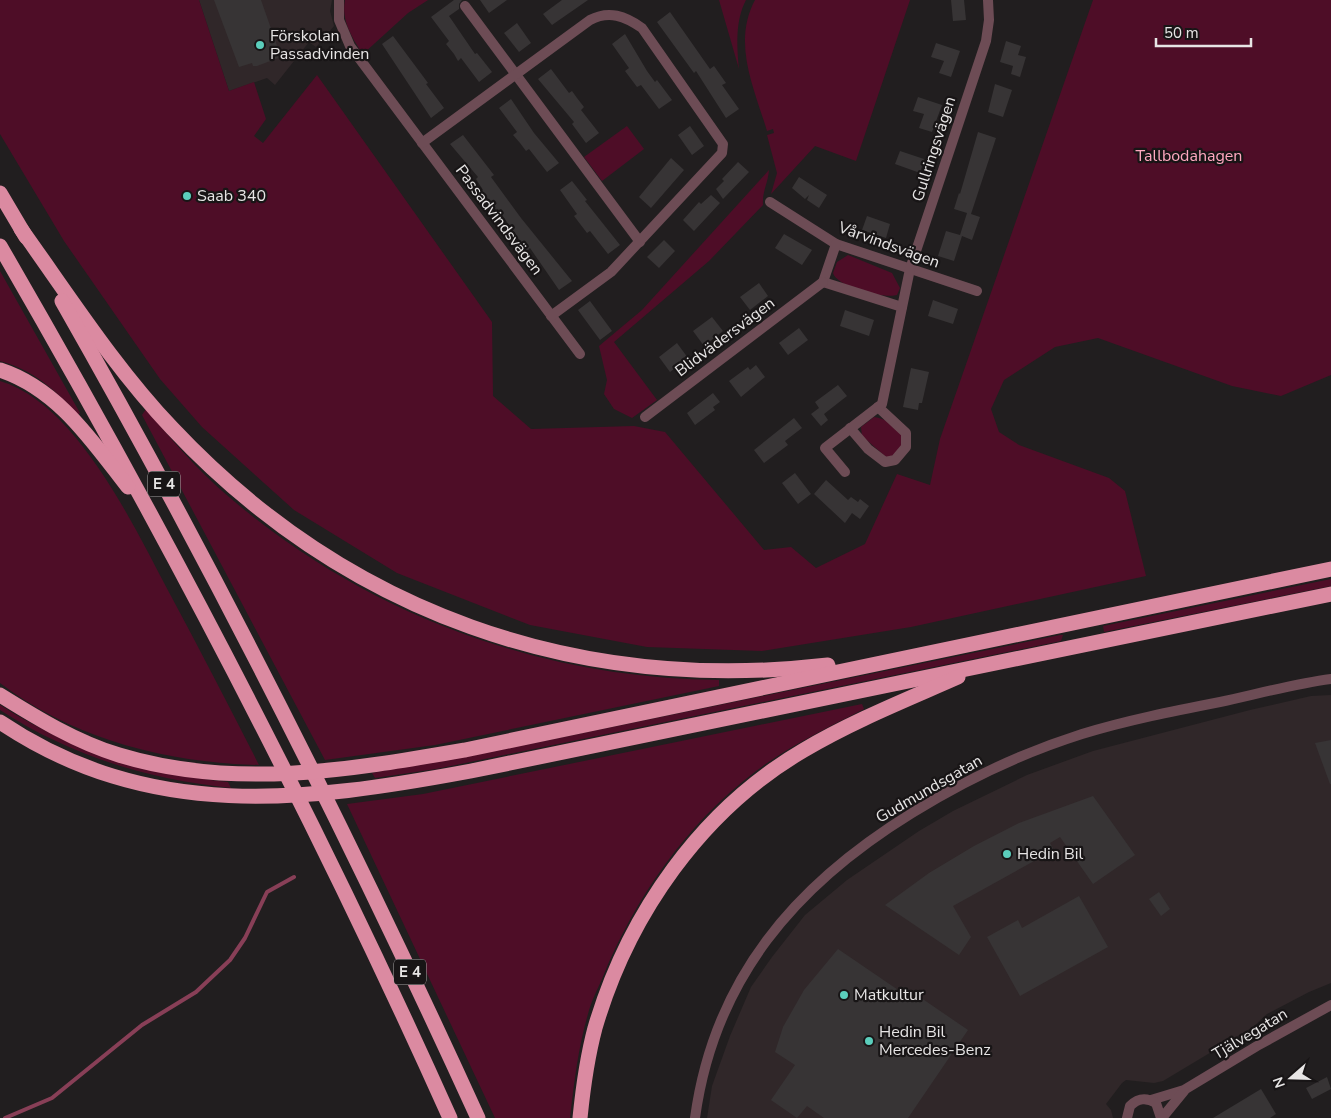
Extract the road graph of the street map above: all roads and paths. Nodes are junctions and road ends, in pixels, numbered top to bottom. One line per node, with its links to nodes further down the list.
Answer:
1 (339, 0): 5 (street, Passadvindsvägen)
2 (988, 0): 12 (street, Gullringsvägen)
3 (465, 6): 4 (street)
4 (515, 74): 5 (street); 9 (street); 9 (street)
5 (422, 143): 16 (street, Passadvindsvägen)
6 (0, 194): 8 (highway, E 4)
7 (770, 202): 10 (street, Vårvindsvägen)
8 (21, 229): 26 (highway); 35 (highway, E 4)
9 (640, 242): 16 (street)
10 (836, 244): 12 (street, Vårvindsvägen); 13 (street)
11 (0, 246): 23 (highway, E 4)
12 (910, 269): 14 (street, Vårvindsvägen); 15 (street, Gullringsvägen)
13 (823, 282): 15 (street); 20 (street, Blidvädersvägen)
14 (977, 291)
15 (902, 307): 19 (street, Gullringsvägen)
16 (552, 316): 17 (street, Passadvindsvägen)
17 (580, 354)
18 (0, 370): 23 (highway)
19 (878, 407): 21 (street); 21 (street)
20 (645, 417)
21 (850, 428): 22 (street)
22 (845, 472)
23 (156, 522): 34 (highway, E 4)
24 (1331, 569): 26 (highway)
25 (1331, 594): 27 (highway)
26 (906, 656): 29 (highway)
27 (984, 666): 30 (highway); 36 (highway)
28 (1331, 679): 37 (street, Gudmundsgatan)
29 (0, 695)
30 (0, 722)
31 (1331, 1005): 32 (street, Tjälvegatan)
32 (1184, 1090): 33 (street, Tjälvegatan); 39 (street, Tjälvegatan)
33 (1151, 1100): 38 (street, Tjälvegatan); 39 (street, Tjälvegatan)
34 (450, 1118)
35 (478, 1118)
36 (580, 1118)
37 (694, 1118)
38 (1127, 1118)
39 (1161, 1118)

